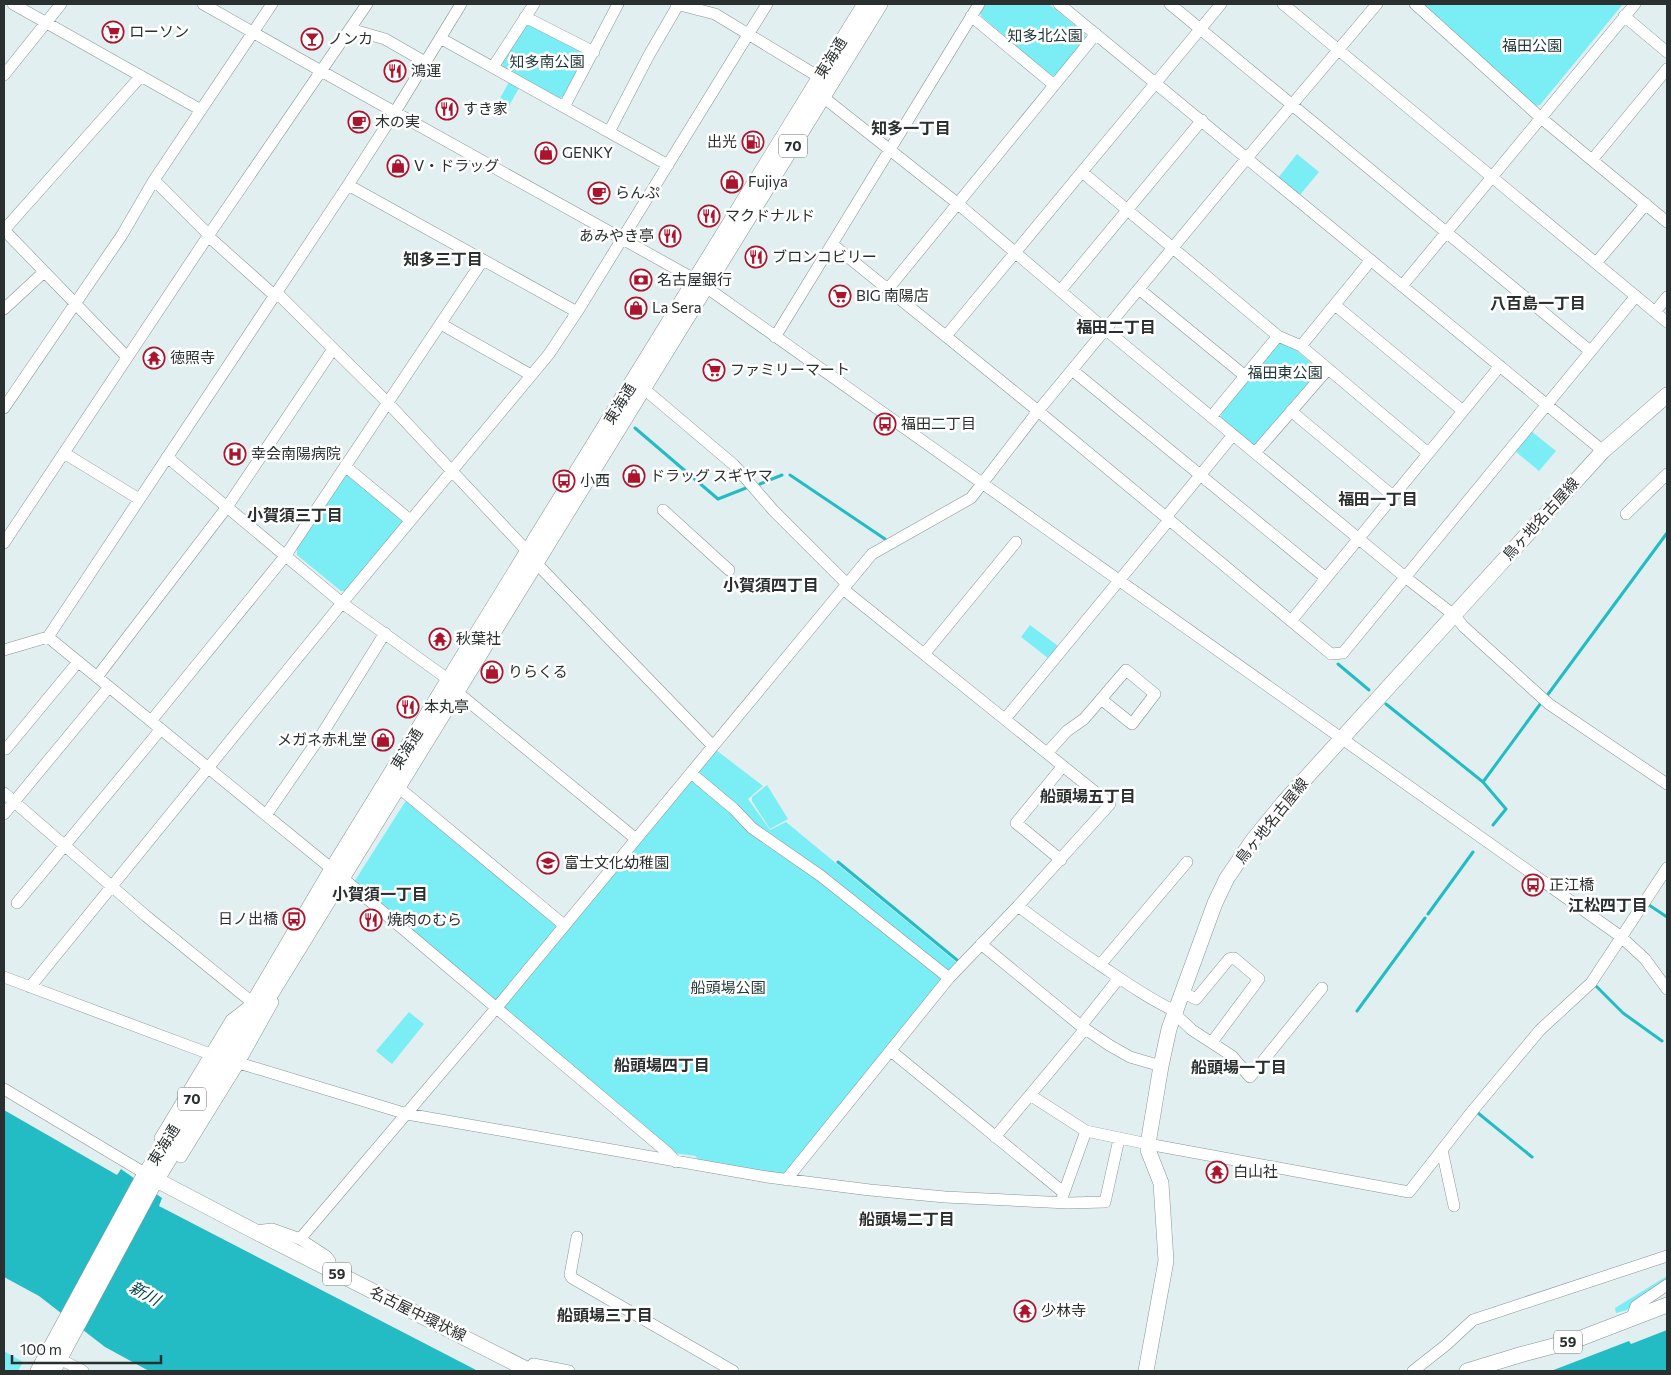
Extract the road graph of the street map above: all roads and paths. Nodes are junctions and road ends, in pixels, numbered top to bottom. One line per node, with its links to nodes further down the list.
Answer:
1 (13, 4): 24 (street)
2 (61, 4): 24 (street)
3 (203, 4): 27 (street)
4 (272, 4): 27 (street)
5 (367, 4): 25 (street)
6 (461, 4): 30 (street)
7 (534, 4): 23 (street)
8 (618, 4): 32 (street)
9 (677, 4): 29 (street); 50 (street)
10 (767, 4): 29 (street)
11 (865, 4): 40 (main road, 東海通 / 70)
12 (880, 4): 43 (main road, 東海通 / 70)
13 (979, 4): 21 (street)
14 (1059, 4): 28 (street)
15 (1170, 4): 26 (street)
16 (1221, 4): 26 (street)
17 (1283, 4): 31 (street)
18 (1377, 4): 31 (street)
19 (1415, 4): 48 (street)
20 (1635, 4): 22 (street)
21 (971, 16): 42 (street); 51 (street)
22 (1624, 16): 33 (street); 48 (street)
23 (525, 17): 32 (street); 35 (street)
24 (46, 22): 38 (street); 39 (street)
25 (350, 29): 34 (street); 37 (street)
26 (1200, 29): 41 (street); 44 (street)
27 (253, 31): 37 (street); 46 (street)
28 (1096, 34): 41 (street); 42 (street)
29 (749, 35): 40 (street); 54 (street)
30 (440, 38): 34 (street); 35 (street)
31 (1338, 49): 44 (street); 56 (street)
32 (594, 52): 45 (street)
33 (1667, 52)
34 (425, 62): 47 (street)
35 (493, 67): 45 (street)
36 (1667, 69): 53 (street)
37 (321, 71): 47 (street); 65 (street)
38 (4, 75)
39 (141, 76): 46 (street); 63 (street)
40 (819, 77): 74 (main road, 東海通 / 70)
41 (1156, 82): 49 (street); 55 (street)
42 (1054, 85): 59 (street)
43 (823, 97): 51 (street); 74 (main road, 東海通 / 70)
44 (1291, 105): 52 (street); 64 (street)
45 (564, 107): 50 (street)
46 (201, 110): 57 (street)
47 (395, 112): 58 (street); 66 (street)
48 (1541, 118): 53 (street); 56 (street)
49 (1202, 120): 52 (street); 61 (street)
50 (609, 132): 54 (street)
51 (890, 150): 59 (street); 67 (street)
52 (1247, 158): 68 (street); 71 (street)
53 (1592, 160): 60 (street)
54 (668, 165): 66 (street)
55 (1082, 172): 61 (street); 69 (street)
56 (1492, 177): 64 (street); 72 (street)
57 (154, 180): 65 (street); 82 (street)
58 (348, 185): 70 (street); 79 (street)
59 (957, 203): 69 (street); 76 (street)
60 (1646, 204): 62 (street); 72 (street)
61 (1127, 210): 68 (street); 78 (street)
62 (1667, 222)
63 (4, 230): 73 (street)
64 (1446, 232): 75 (street); 95 (street)
65 (208, 235): 79 (street); 96 (street)
66 (623, 239): 74 (street); 85 (street)
67 (832, 244): 76 (street); 92 (street)
68 (1172, 248): 77 (street); 91 (street)
69 (1015, 253): 78 (street); 90 (street)
70 (484, 260): 85 (street); 88 (street)
71 (1371, 260): 75 (street); 83 (street)
72 (1596, 263): 80 (street)
73 (44, 272): 82 (street); 84 (street)
74 (701, 284): 92 (street); 102 (main road, 東海通 / 70); 133 (main road, 東海通 / 70)
75 (1402, 286): 97 (street)
76 (888, 288): 90 (street)
77 (1139, 289): 89 (street); 101 (street)
78 (1060, 291): 89 (street)
79 (275, 294): 94 (street); 116 (street)
80 (1636, 296): 86 (street); 95 (street)
81 (1667, 297): 86 (street)
82 (74, 303): 96 (street); 106 (street)
83 (1335, 304): 93 (street); 109 (street)
84 (4, 309)
85 (577, 312): 100 (street)
86 (1655, 312): 87 (street)
87 (1667, 322)
88 (441, 324): 100 (street); 104 (street)
89 (1105, 330): 99 (street); 110 (street)
90 (946, 336): 107 (street)
91 (1278, 336): 93 (street); 101 (street)
92 (775, 337): 121 (street)
93 (1301, 346): 98 (street)
94 (333, 349): 104 (street); 124 (street)
95 (1590, 351): 105 (street)
96 (128, 357): 113 (street)
97 (1500, 366): 105 (street); 109 (street)
98 (1328, 369): 108 (street); 115 (street)
99 (1072, 370): 107 (street); 120 (street)
100 (532, 375): 118 (street)
101 (1245, 376): 110 (street)
102 (643, 388): 133 (main road, 東海通 / 70); 138 (street)
103 (1667, 395): 112 (main road, 鳥ヶ地名古屋線)
104 (388, 403): 117 (street); 118 (street)
105 (1546, 404): 112 (street); 135 (street)
106 (4, 408)
107 (1038, 411): 121 (street); 127 (street)
108 (1292, 411): 114 (street); 122 (street)
109 (1463, 411): 115 (street)
110 (1211, 417): 111 (street)
111 (1232, 434): 114 (street); 120 (street)
112 (1603, 451): 140 (main road, 鳥ヶ地名古屋線)
113 (64, 453): 123 (street); 131 (street)
114 (1255, 453): 129 (street)
115 (1428, 453): 122 (street)
116 (167, 457): 123 (street); 124 (street)
117 (346, 466): 128 (street); 132 (street)
118 (451, 471): 128 (street); 133 (street)
119 (1667, 474): 126 (street)
120 (1200, 475): 127 (street); 136 (street)
121 (982, 483): 137 (street); 138 (street)
122 (1394, 496): 129 (street)
123 (139, 499): 143 (street)
124 (227, 506): 132 (street); 147 (street)
125 (663, 510): 134 (street)
126 (1626, 514)
127 (1168, 519): 137 (street); 141 (street)
128 (410, 520): 139 (street)
129 (1358, 538): 135 (street); 136 (street)
130 (1016, 542): 145 (street)
131 (4, 543)
132 (286, 555): 139 (street); 152 (street)
133 (532, 557): 148 (main road, 東海通 / 70); 155 (street)
134 (729, 570)
135 (1405, 577): 140 (street); 141 (street)
136 (1326, 578): 141 (street)
137 (1120, 581): 151 (street); 154 (street)
138 (845, 586): 145 (street); 155 (street)
139 (342, 603): 142 (street); 159 (street)
140 (1454, 615): 154 (main road, 鳥ヶ地名古屋線); 161 (street)
141 (1291, 621)
142 (385, 633): 148 (street); 166 (street)
143 (48, 637): 144 (street); 146 (street)
144 (4, 650)
145 (925, 653): 151 (street)
146 (78, 662): 147 (street); 156 (street)
147 (97, 677): 149 (street)
148 (453, 686): 162 (main road, 東海通 / 70); 167 (street); 172 (main road, 東海通 / 70)
149 (109, 687): 152 (street); 164 (street)
150 (1101, 699): 150 (street); 157 (street)
151 (1005, 719): 157 (street)
152 (151, 721): 153 (street)
153 (161, 729): 159 (street); 168 (street)
154 (1343, 739): 177 (street); 187 (main road, 鳥ヶ地名古屋線)
155 (713, 746): 160 (street)
156 (4, 748)
157 (1047, 753): 158 (street)
158 (1063, 766): 169 (street); 169 (street)
159 (208, 768): 166 (street); 173 (street)
160 (691, 772): 167 (street); 182 (street)
161 (1667, 784)
162 (398, 787): 172 (main road, 東海通 / 70); 176 (street)
163 (4, 793): 164 (street)
164 (14, 802): 165 (street); 168 (street)
165 (4, 814)
166 (266, 815): 172 (street)
167 (636, 839): 176 (street)
168 (64, 846): 173 (street); 174 (street)
169 (1061, 860): 175 (street)
170 (1187, 862): 179 (street)
171 (1667, 868): 177 (street)
172 (337, 874): 181 (main road, 東海通 / 70); 188 (main road, 東海通 / 70); 189 (street)
173 (112, 887): 184 (street); 188 (street)
174 (17, 903)
175 (1018, 906): 178 (street); 179 (street)
176 (564, 925): 189 (street)
177 (1620, 936): 186 (street); 205 (street)
178 (981, 944): 182 (street); 191 (street)
179 (1100, 965): 183 (street)
180 (4, 977): 184 (street)
181 (282, 977): 195 (street); 208 (main road, 東海通 / 70)
182 (949, 978): 193 (street)
183 (1119, 978): 190 (street); 191 (street)
184 (30, 987): 194 (street)
185 (1322, 988): 192 (street)
186 (1667, 989)
187 (1182, 992): 190 (main road, 鳥ヶ地名古屋線); 192 (street)
188 (253, 1002): 194 (street); 208 (main road, 東海通 / 70)
189 (496, 1008): 199 (street); 207 (street)
190 (1175, 1012): 192 (street); 196 (main road, 鳥ヶ地名古屋線)
191 (1083, 1027): 196 (street); 198 (street)
192 (1212, 1042)
193 (891, 1051): 201 (street); 209 (street)
194 (210, 1054): 203 (street)
195 (239, 1063): 199 (street); 206 (street)
196 (1161, 1066): 204 (main road, 鳥ヶ地名古屋線)
197 (4, 1090): 208 (street)
198 (1030, 1095): 200 (street); 201 (street)
199 (407, 1114): 207 (street); 214 (street)
200 (1086, 1131): 202 (street); 210 (street)
201 (995, 1137): 210 (street)
202 (1120, 1139): 204 (street); 210 (street)
203 (159, 1144)
204 (1148, 1144): 205 (street); 226 (main road, 鳥ヶ地名古屋線)
205 (1442, 1150): 211 (street)
206 (180, 1156)
207 (676, 1162): 209 (street)
208 (149, 1180): 212 (main road, 名古屋中環状線 / 59); 220 (main road, 東海通)
209 (786, 1180): 210 (street)
210 (1062, 1197)
211 (1454, 1206)
212 (254, 1232): 214 (street); 216 (main road, 名古屋中環状線 / 59)
213 (577, 1237): 221 (street)
214 (300, 1240): 216 (street)
215 (1667, 1256): 227 (street)
216 (330, 1270): 223 (main road, 名古屋中環状線 / 59)
217 (1667, 1285): 219 (street)
218 (1667, 1305): 219 (main road, 59)
219 (1632, 1320): 228 (main road, 59)
220 (52, 1359): 222 (street)
221 (717, 1367): 225 (street)
222 (83, 1371)
223 (529, 1371): 224 (street)
224 (569, 1371)
225 (733, 1371)
226 (1146, 1371)
227 (1413, 1371)
228 (1467, 1371)

